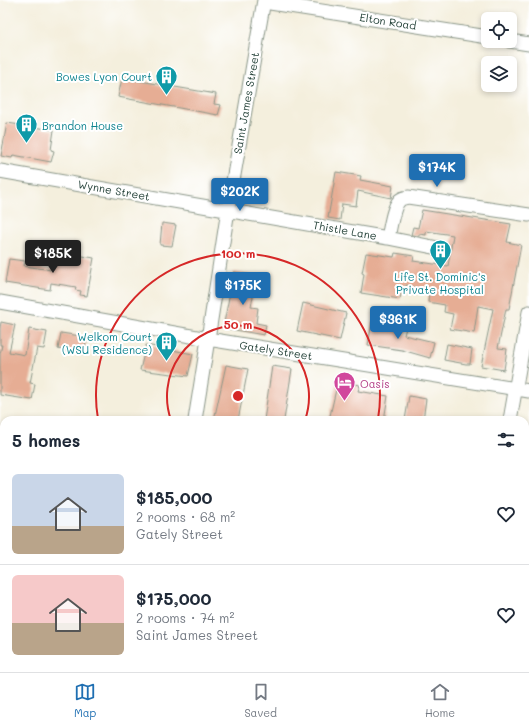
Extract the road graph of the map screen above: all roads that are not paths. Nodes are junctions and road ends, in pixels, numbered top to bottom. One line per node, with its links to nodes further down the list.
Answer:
1 (264, 1): 2 (street, Elton Road); 6 (street, Saint James Street)
2 (481, 36)
3 (517, 41): 4 (street)
4 (529, 44)
5 (0, 171): 6 (street, Wynne Street)
6 (228, 210): 8 (street, Thistle Lane); 12 (street, Saint James Street)
7 (529, 215): 8 (street, Thistle Lane)
8 (388, 238): 9 (street)
9 (442, 249)
10 (0, 302): 12 (street, Gately Street)
11 (529, 312): 13 (street)
12 (208, 339): 13 (street, Gately Street); 15 (street, Saint James Street)
13 (515, 389): 14 (street, Gately Street); 16 (street)
14 (529, 392)
15 (196, 416)
16 (511, 416)

